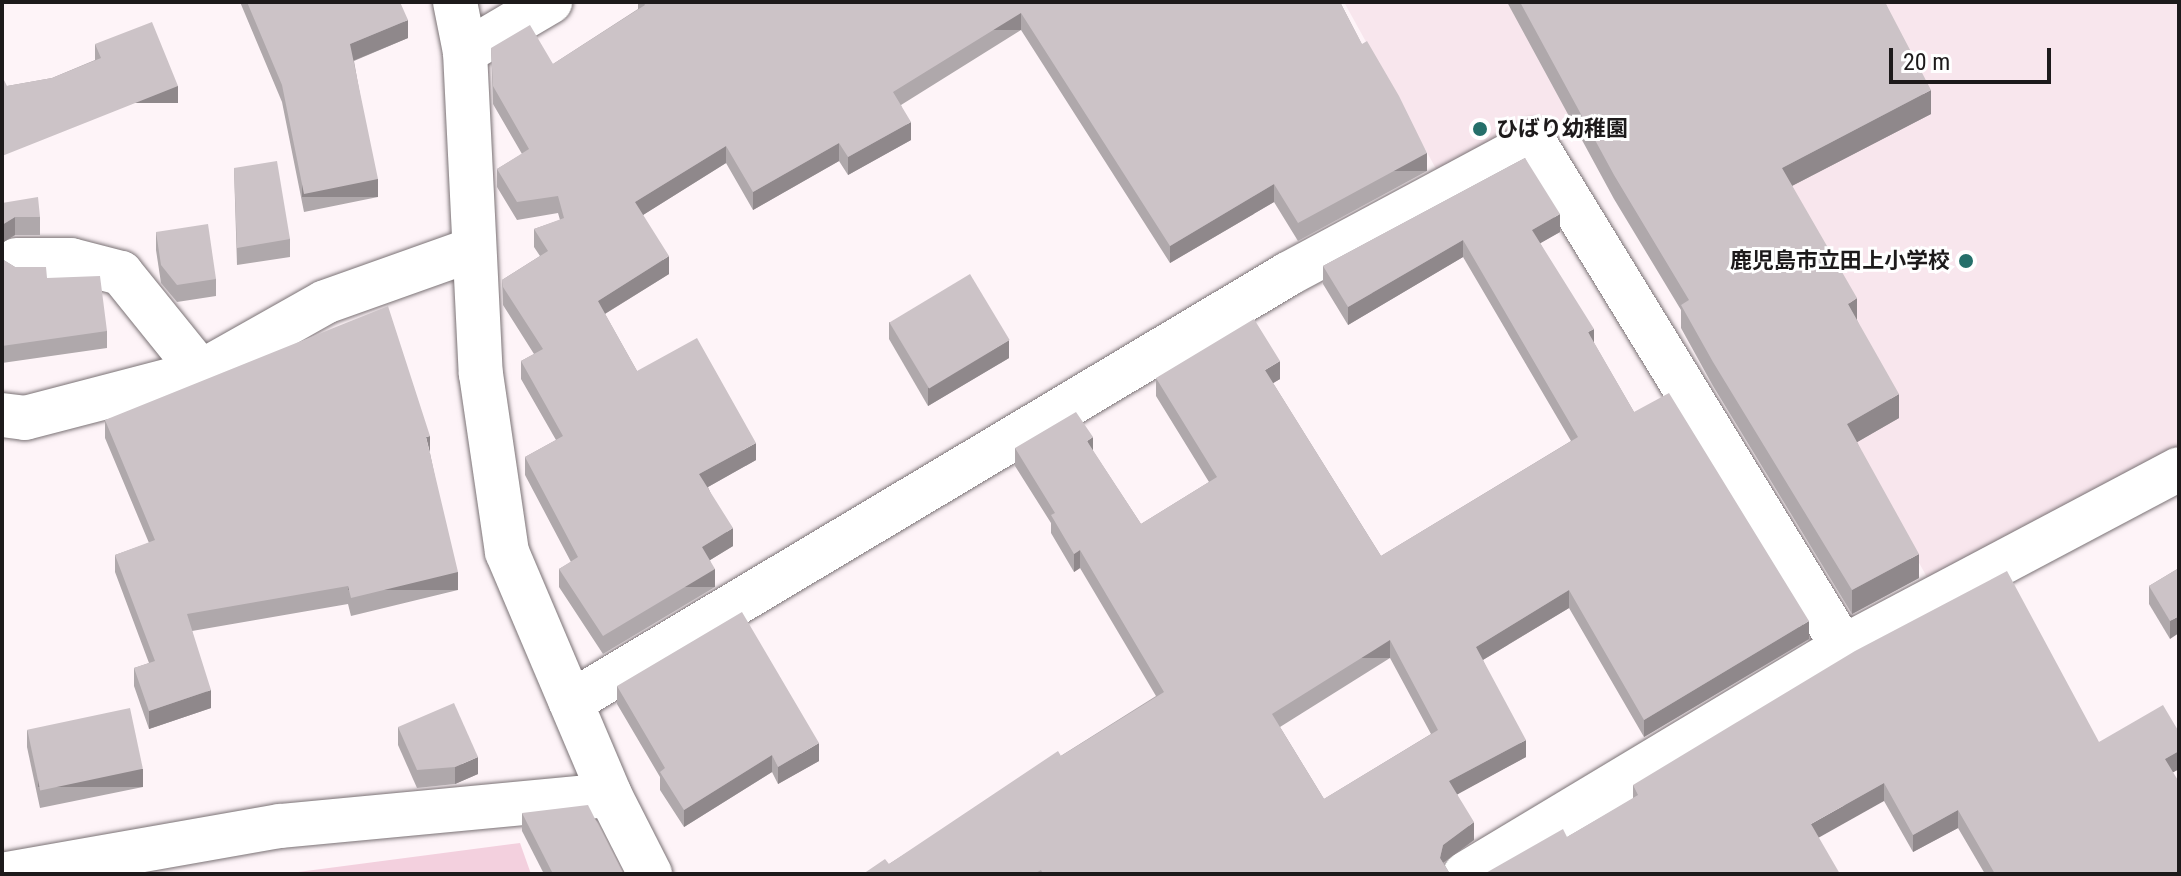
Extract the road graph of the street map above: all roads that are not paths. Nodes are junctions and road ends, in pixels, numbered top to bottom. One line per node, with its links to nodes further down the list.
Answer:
1 (455, 2): 3 (street)
2 (550, 2): 3 (street)
3 (465, 52): 4 (street)
4 (471, 250): 6 (street); 10 (street)
5 (16, 260): 6 (street)
6 (201, 372): 7 (street)
7 (2, 415)
8 (2179, 469): 9 (street)
9 (1843, 647): 10 (street); 14 (street)
10 (571, 702): 11 (street)
11 (610, 795): 12 (street); 13 (street)
12 (7, 874)
13 (650, 874)
14 (1465, 874)

